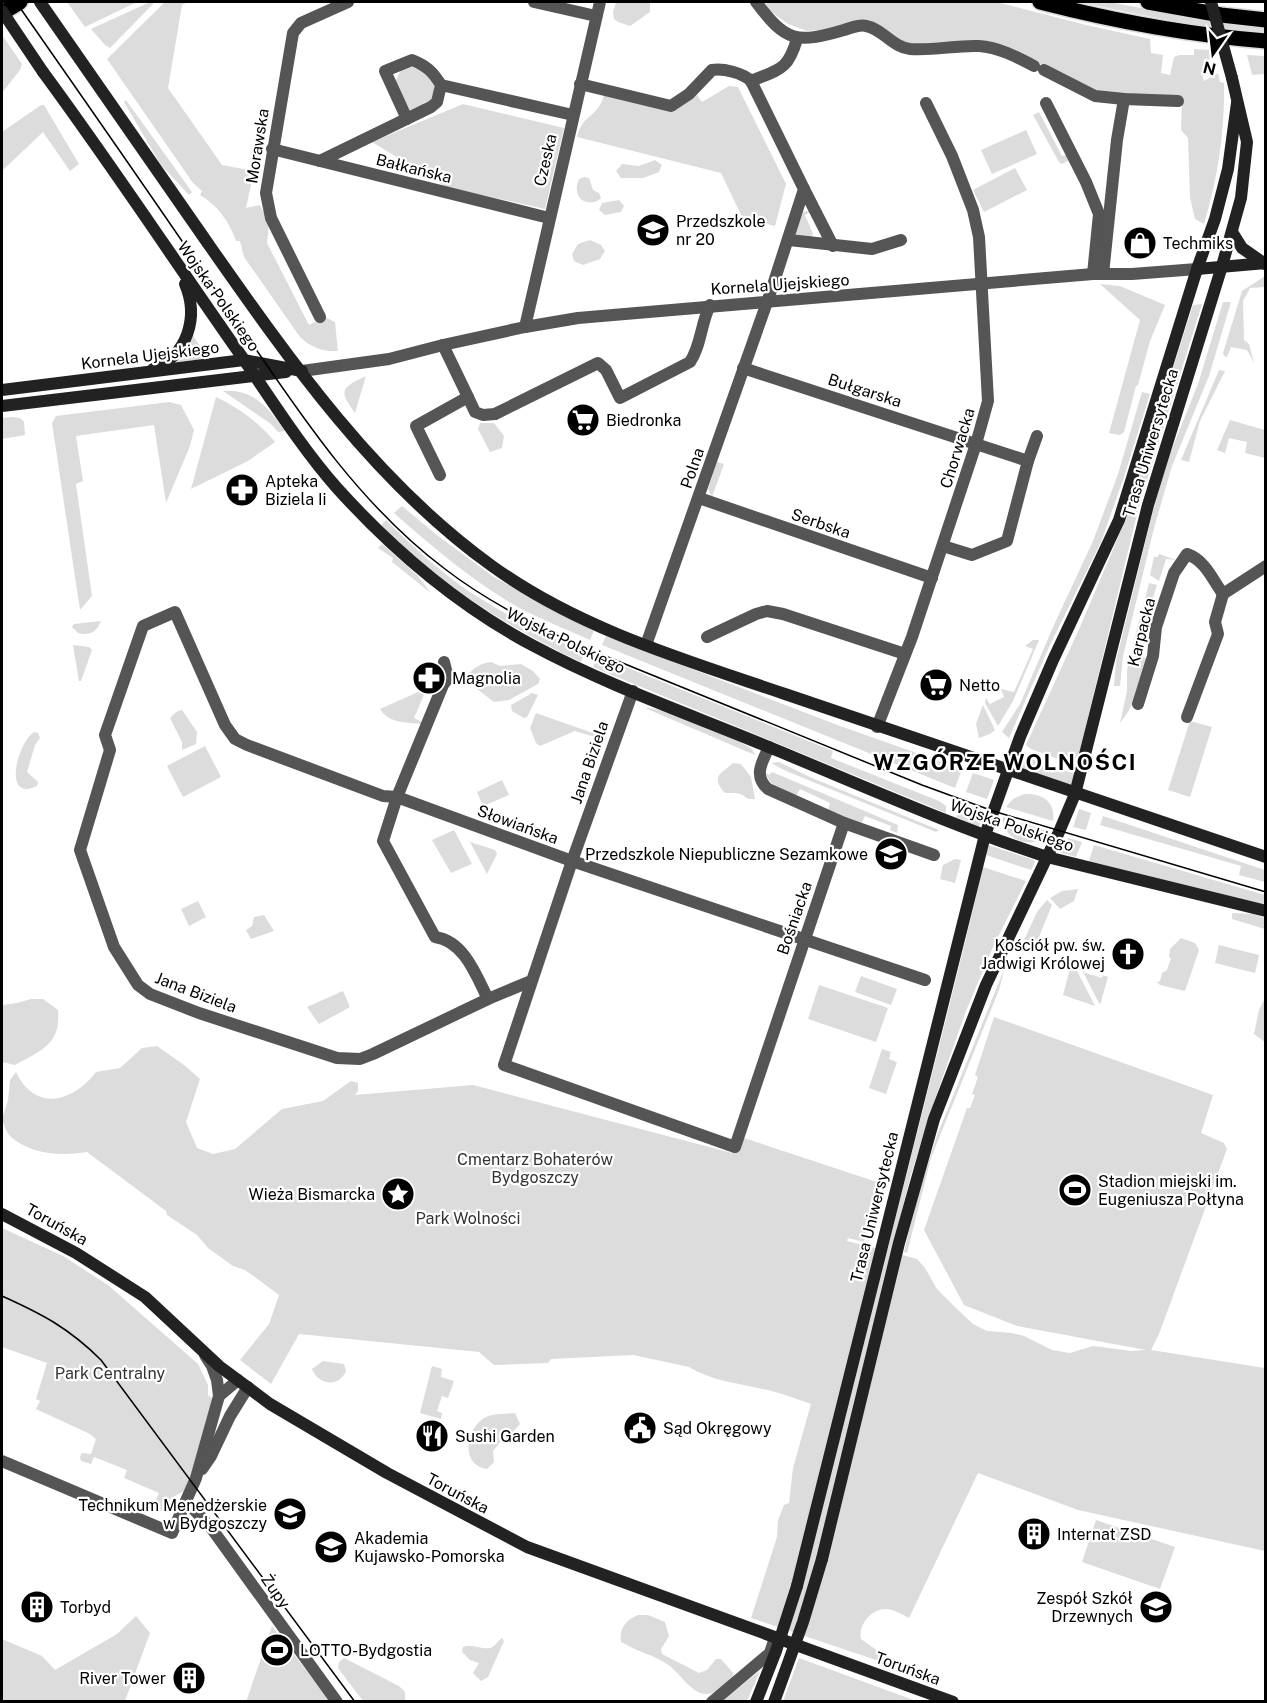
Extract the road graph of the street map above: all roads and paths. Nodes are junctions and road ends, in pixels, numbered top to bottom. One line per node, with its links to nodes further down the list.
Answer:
1 (20, 2): 12 (main road)
2 (40, 2): 48 (street, Wojska Polskiego)
3 (348, 2): 27 (street, Morawska)
4 (534, 2): 13 (street)
5 (600, 2): 13 (street, Czeska)
6 (756, 2): 15 (street)
7 (1040, 2): 16 (main road)
8 (1148, 2): 11 (main road)
9 (1180, 2): 11 (main road)
10 (1211, 2): 24 (street, Trasa Uniwersytecka, bridge)
11 (1197, 10): 14 (main road)
12 (2, 12): 36 (street, Wojska Polskiego, bridge)
13 (596, 16): 18 (street, Czeska)
14 (1266, 20)
15 (796, 39): 17 (street); 20 (street)
16 (1266, 43)
17 (751, 81): 18 (street); 29 (street)
18 (580, 84): 25 (street, Czeska)
19 (441, 85): 25 (street); 26 (street); 26 (street)
20 (1124, 99): 21 (street); 39 (street)
21 (1178, 101)
22 (926, 103): 40 (street, Chorwacka)
23 (1046, 103): 39 (street)
24 (1237, 103): 31 (street, Trasa Uniwersytecka); 38 (street, Trasa Uniwersytecka)
25 (573, 115): 30 (street, Czeska)
26 (407, 119): 28 (street)
27 (272, 149): 28 (street, Bałkańska); 43 (street, Morawska)
28 (320, 161): 30 (street, Bałkańska)
29 (804, 189): 32 (street, Polna); 34 (street)
30 (549, 218): 44 (street, Czeska)
31 (1232, 232): 35 (street); 37 (street, Trasa Uniwersytecka)
32 (789, 240): 34 (street); 41 (street, Polna)
33 (901, 240): 34 (street)
34 (833, 246)
35 (1265, 263): 37 (street, Kornela Ujejskiego)
36 (177, 266): 46 (street, Wojska Polskiego); 49 (street)
37 (1222, 266): 38 (street, Kornela Ujejskiego); 74 (street, Trasa Uniwersytecka)
38 (1197, 269): 39 (street, Kornela Ujejskiego); 73 (street, Trasa Uniwersytecka)
39 (1098, 274): 40 (street, Kornela Ujejskiego)
40 (982, 284): 41 (street, Kornela Ujejskiego); 55 (street, Chorwacka)
41 (767, 301): 42 (street, Kornela Ujejskiego); 47 (street, Polna)
42 (710, 305): 44 (street, Kornela Ujejskiego); 52 (street)
43 (320, 317)
44 (525, 327): 45 (street, Kornela Ujejskiego)
45 (443, 345): 48 (street, Kornela Ujejskiego); 52 (street)
46 (244, 360): 48 (street, Kornela Ujejskiego); 49 (street, Kornela Ujejskiego); 50 (street, Wojska Polskiego)
47 (743, 368): 55 (street, Bułgarska); 58 (street, Polna)
48 (302, 371): 50 (street, Kornela Ujejskiego); 65 (street, Wojska Polskiego)
49 (138, 374): 51 (street, Kornela Ujejskiego)
50 (254, 376): 53 (street, Kornela Ujejskiego); 68 (street, Wojska Polskiego)
51 (2, 390)
52 (468, 397): 57 (street)
53 (2, 406)
54 (1037, 436): 56 (street)
55 (976, 444): 56 (street, Bułgarska); 59 (street, Chorwacka)
56 (1028, 460): 59 (street)
57 (440, 475)
58 (699, 498): 61 (street, Serbska); 65 (street, Polna)
59 (943, 546): 61 (street, Chorwacka)
60 (1266, 566): 62 (street)
61 (932, 578): 66 (street, Chorwacka)
62 (1223, 594): 69 (street, Karpacka); 70 (street)
63 (175, 612): 75 (street, Słowiańska); 86 (street, Jana Biziela)
64 (707, 637): 66 (street)
65 (646, 645): 71 (street, Wojska Polskiego)
66 (905, 654): 71 (street, Chorwacka)
67 (444, 662): 75 (street)
68 (633, 691): 72 (street, Wojska Polskiego); 81 (street, Jana Biziela)
69 (1138, 704)
70 (1187, 717)
71 (877, 727): 73 (street, Wojska Polskiego)
72 (769, 747): 76 (street); 77 (street, Wojska Polskiego)
73 (1007, 771): 74 (street, Wojska Polskiego); 77 (street, Trasa Uniwersytecka)
74 (1075, 794): 79 (street, Trasa Uniwersytecka); 80 (street, Wojska Polskiego)
75 (397, 797): 81 (street, Słowiańska); 86 (street)
76 (844, 823): 78 (street); 83 (street, Bośniacka)
77 (985, 835): 79 (street, Wojska Polskiego); 98 (street, Trasa Uniwersytecka, bridge)
78 (934, 855)
79 (1047, 857): 82 (street, Wojska Polskiego); 99 (street, Trasa Uniwersytecka, bridge)
80 (1266, 857)
81 (572, 861): 83 (street, Słowiańska); 85 (street, Jana Biziela)
82 (1266, 911)
83 (804, 939): 84 (street, Słowiańska); 87 (street, Bośniacka)
84 (925, 980)
85 (531, 981): 86 (street, Jana Biziela); 87 (street, Jana Biziela)
86 (488, 999)
87 (504, 1065)
88 (2, 1214): 89 (street, Toruńska)
89 (201, 1351): 90 (street, Toruńska); 91 (street)
90 (243, 1383): 91 (street); 93 (street); 95 (street, Toruńska)
91 (219, 1396): 93 (street)
92 (2, 1461): 94 (street)
93 (196, 1478): 94 (street)
94 (186, 1501): 96 (street, Żupy)
95 (775, 1639): 97 (street); 100 (street, Toruńska)
96 (337, 1701)
97 (712, 1701)
98 (756, 1701)
99 (774, 1701)
100 (953, 1701)

